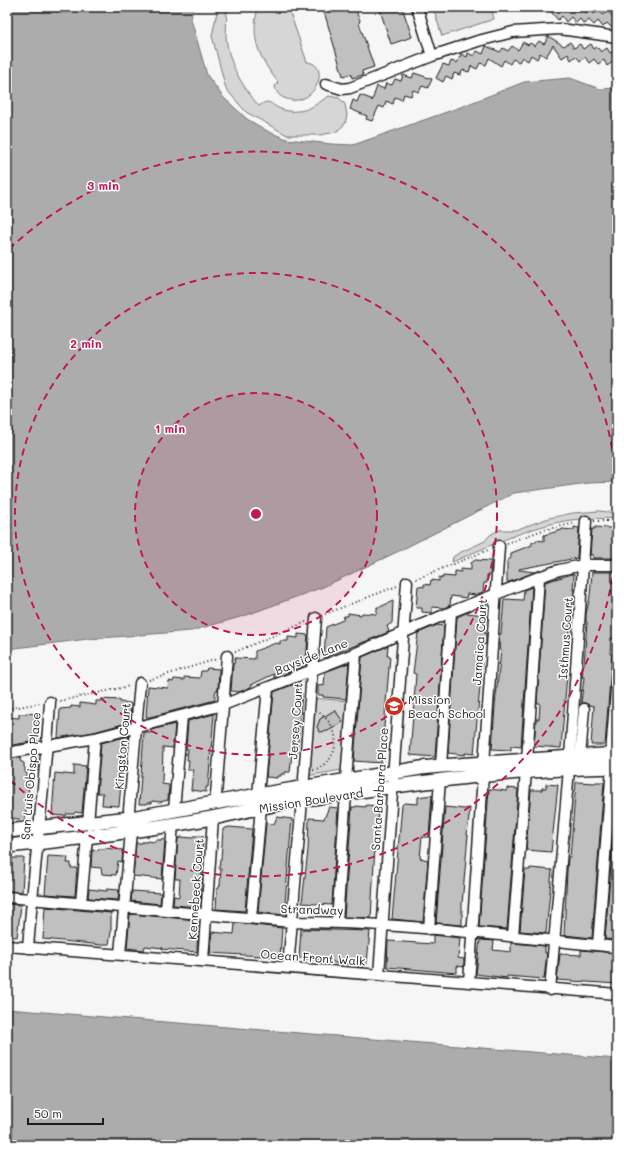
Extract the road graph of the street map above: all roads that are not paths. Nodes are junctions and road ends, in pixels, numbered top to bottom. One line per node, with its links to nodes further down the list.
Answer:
1 (417, 7): 3 (street)
2 (617, 37): 3 (street)
3 (432, 56): 4 (street)
4 (326, 84)
5 (586, 521): 7 (street, Isthmus Court)
6 (500, 546): 11 (street, Jamaica Court)
7 (583, 565): 8 (street, Bayside Lane); 9 (street, Bayside Lane); 29 (street, Isthmus Court)
8 (617, 565)
9 (539, 577): 11 (street, Bayside Lane); 32 (street)
10 (407, 582): 14 (street, Santa Barbara Place)
11 (496, 594): 12 (street, Bayside Lane); 33 (street, Jamaica Court)
12 (451, 612): 14 (street, Bayside Lane); 31 (street)
13 (316, 618): 17 (street, Jersey Court)
14 (404, 632): 15 (street, Bayside Lane); 34 (street, Santa Barbara Place)
15 (356, 653): 17 (street, Bayside Lane); 37 (street)
16 (227, 656): 22 (street)
17 (312, 670): 20 (street, Bayside Lane); 35 (street, Jersey Court)
18 (617, 677): 30 (street)
19 (140, 683): 25 (street, Kingston Court)
20 (268, 688): 22 (street, Bayside Lane); 41 (street)
21 (50, 702): 27 (street, San Luis Obispo Place)
22 (224, 705): 24 (street, Bayside Lane); 39 (street)
23 (584, 709): 29 (street)
24 (182, 716): 25 (street, Bayside Lane); 43 (street)
25 (136, 728): 26 (street, Bayside Lane); 42 (street, Kingston Court)
26 (95, 738): 27 (street, Bayside Lane); 45 (street)
27 (47, 747): 28 (street, Bayside Lane); 47 (street, San Luis Obispo Place)
28 (7, 753)
29 (573, 761): 30 (main road, Mission Boulevard); 32 (main road, Mission Boulevard); 66 (street, Isthmus Court)
30 (614, 761): 67 (street)
31 (441, 766): 33 (main road, Mission Boulevard); 34 (main road, Mission Boulevard)
32 (527, 766): 33 (main road, Mission Boulevard); 65 (street)
33 (484, 769): 36 (main road, Mission Boulevard); 64 (street, Jamaica Court)
34 (393, 773): 37 (main road, Mission Boulevard); 38 (street, Santa Barbara Place)
35 (304, 775)
36 (440, 780): 38 (main road, Mission Boulevard); 63 (street)
37 (346, 787): 38 (main road, Mission Boulevard); 40 (main road, Mission Boulevard); 41 (main road, Mission Boulevard); 61 (street)
38 (392, 787): 62 (street, Santa Barbara Place)
39 (216, 795)
40 (302, 800): 41 (main road, Mission Boulevard); 60 (street)
41 (259, 801): 43 (main road, Mission Boulevard); 44 (main road, Mission Boulevard); 59 (street)
42 (129, 810)
43 (174, 810): 45 (main road, Mission Boulevard)
44 (213, 818): 46 (main road, Mission Boulevard); 58 (street, Kennebeck Court)
45 (88, 823): 47 (main road, Mission Boulevard)
46 (173, 824): 49 (main road, Mission Boulevard); 57 (street)
47 (38, 828): 48 (main road, Mission Boulevard); 51 (street, San Luis Obispo Place)
48 (7, 831)
49 (130, 831): 50 (main road, Mission Boulevard); 56 (street)
50 (87, 837): 51 (main road, Mission Boulevard); 55 (street)
51 (37, 843): 52 (main road, Mission Boulevard); 54 (street, San Luis Obispo Place)
52 (7, 846)
53 (7, 897): 54 (street, Strandway)
54 (32, 900): 55 (street, Strandway); 70 (street, San Luis Obispo Place)
55 (81, 903): 56 (street, Strandway)
56 (124, 907): 57 (street, Strandway); 71 (street)
57 (166, 910): 58 (street, Strandway)
58 (207, 915): 59 (street, Strandway); 72 (street, Kennebeck Court)
59 (251, 918): 60 (street, Strandway)
60 (292, 922): 61 (street, Strandway); 73 (street)
61 (337, 922): 62 (street, Strandway)
62 (382, 926): 63 (street, Strandway); 74 (street, Santa Barbara Place)
63 (429, 929): 64 (street, Strandway)
64 (472, 933): 65 (street, Strandway); 75 (street, Jamaica Court)
65 (513, 936): 66 (street, Strandway)
66 (554, 942): 67 (street, Strandway); 76 (street, Isthmus Court)
67 (598, 945): 69 (street, Strandway)
68 (7, 946): 70 (street, Ocean Front Walk)
69 (617, 947)
70 (28, 948): 71 (street, Ocean Front Walk)
71 (120, 954): 72 (street, Ocean Front Walk)
72 (203, 961): 73 (street, Ocean Front Walk)
73 (288, 968): 74 (street, Ocean Front Walk)
74 (379, 975): 75 (street, Ocean Front Walk)
75 (469, 982): 76 (street, Ocean Front Walk)
76 (550, 990): 77 (street, Ocean Front Walk)
77 (617, 994)

